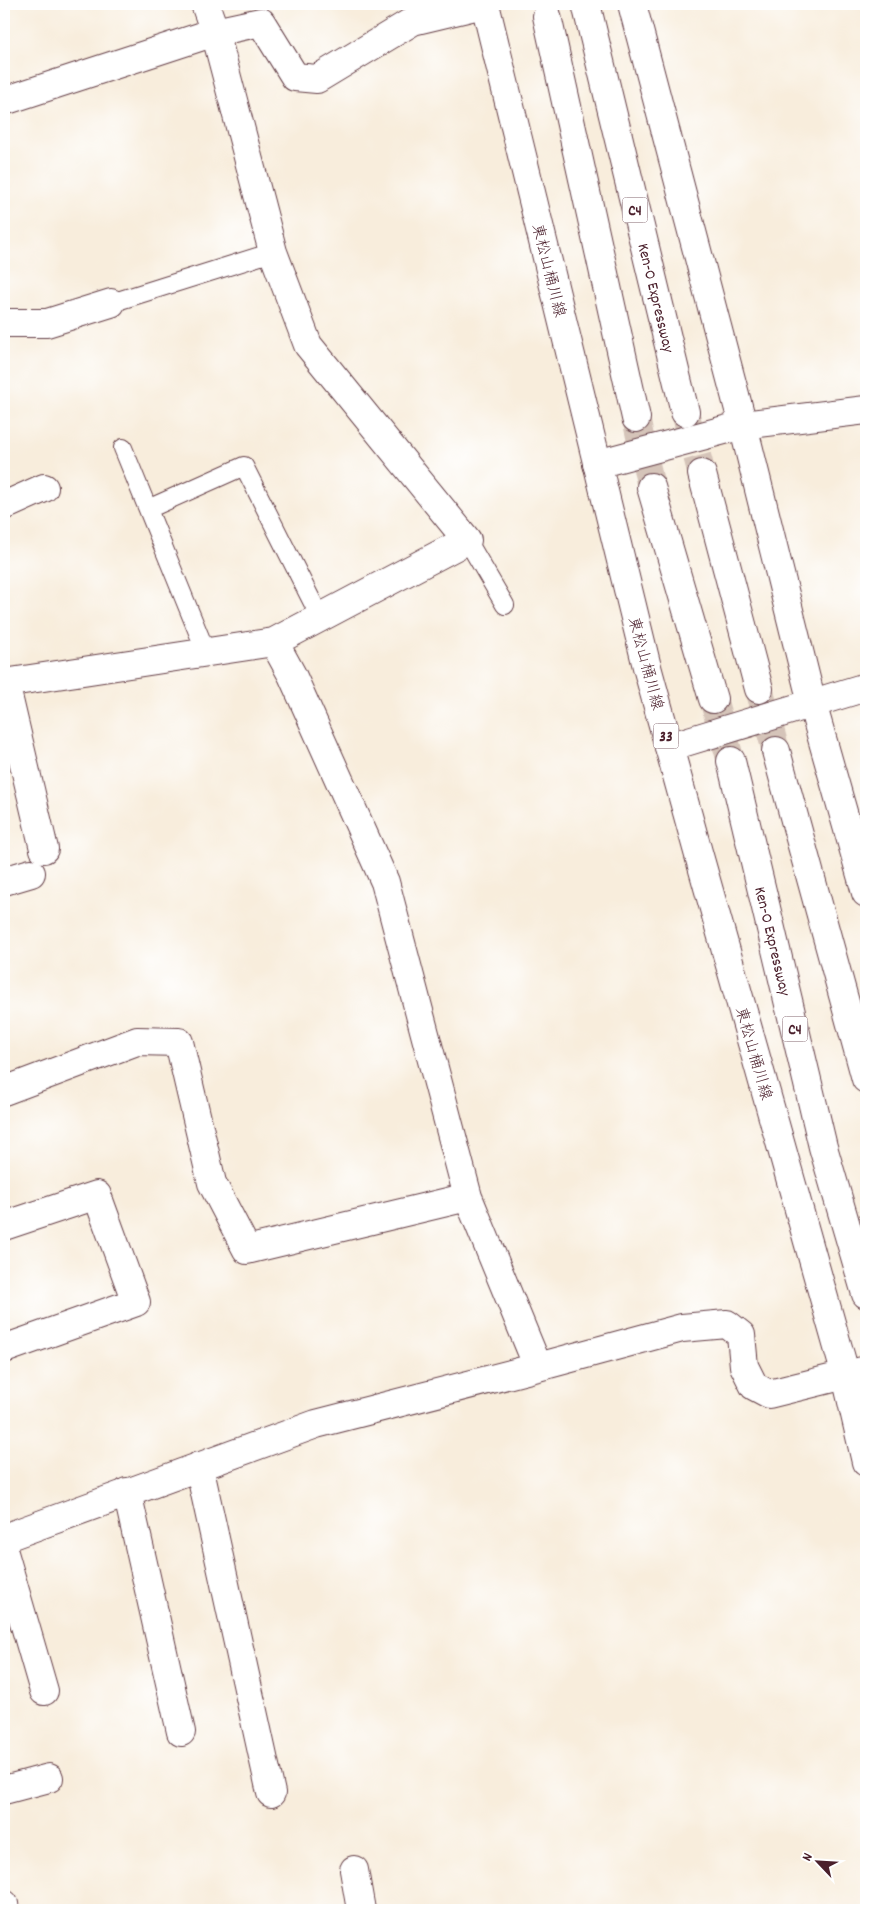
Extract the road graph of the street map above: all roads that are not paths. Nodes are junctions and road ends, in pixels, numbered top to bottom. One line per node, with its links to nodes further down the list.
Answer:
1 (205, 4): 6 (main road)
2 (484, 4): 6 (main road); 16 (main road, 東松山桶川線 / 33)
3 (632, 4): 14 (main road)
4 (587, 8): 12 (main road, Ken-O Expressway / C4)
5 (547, 16): 13 (main road)
6 (215, 32): 7 (main road); 8 (main road)
7 (4, 101)
8 (273, 252): 9 (lane); 22 (main road)
9 (111, 303): 10 (main road)
10 (4, 323)
11 (866, 410): 14 (main road)
12 (685, 412)
13 (636, 418)
14 (743, 425): 16 (main road); 31 (main road)
15 (123, 448): 21 (lane)
16 (597, 464): 32 (main road, 東松山桶川線 / 33)
17 (702, 474): 29 (main road)
18 (651, 487): 30 (main road)
19 (44, 488): 20 (main road)
20 (4, 506)
21 (148, 509): 24 (lane); 26 (lane)
22 (467, 540): 23 (lane); 24 (main road)
23 (505, 605)
24 (320, 617): 25 (main road)
25 (274, 642): 26 (main road); 41 (main road)
26 (206, 652): 27 (main road)
27 (4, 683): 35 (main road)
28 (866, 687): 31 (main road)
29 (759, 689)
30 (714, 699)
31 (812, 703): 32 (main road); 38 (main road)
32 (669, 747): 46 (main road, 東松山桶川線 / 33)
33 (776, 751): 39 (main road)
34 (731, 761): 43 (main road, Ken-O Expressway / C4)
35 (44, 849)
36 (30, 873): 37 (main road)
37 (4, 881)
38 (866, 893)
39 (866, 1080)
40 (4, 1091): 41 (main road)
41 (468, 1197): 45 (main road)
42 (4, 1226): 44 (main road)
43 (866, 1294)
44 (4, 1349)
45 (538, 1367): 46 (main road); 48 (main road)
46 (856, 1373): 47 (main road, 東松山桶川線 / 33)
47 (866, 1462)
48 (199, 1466): 49 (main road); 56 (main road)
49 (127, 1492): 50 (main road); 53 (main road)
50 (4, 1538)
51 (4, 1553): 52 (main road)
52 (44, 1690)
53 (181, 1732)
54 (49, 1778): 55 (main road)
55 (4, 1790)
56 (271, 1793)
57 (354, 1870): 60 (main road)
58 (4, 1904): 59 (main road)
59 (5, 1910)
60 (361, 1910)

